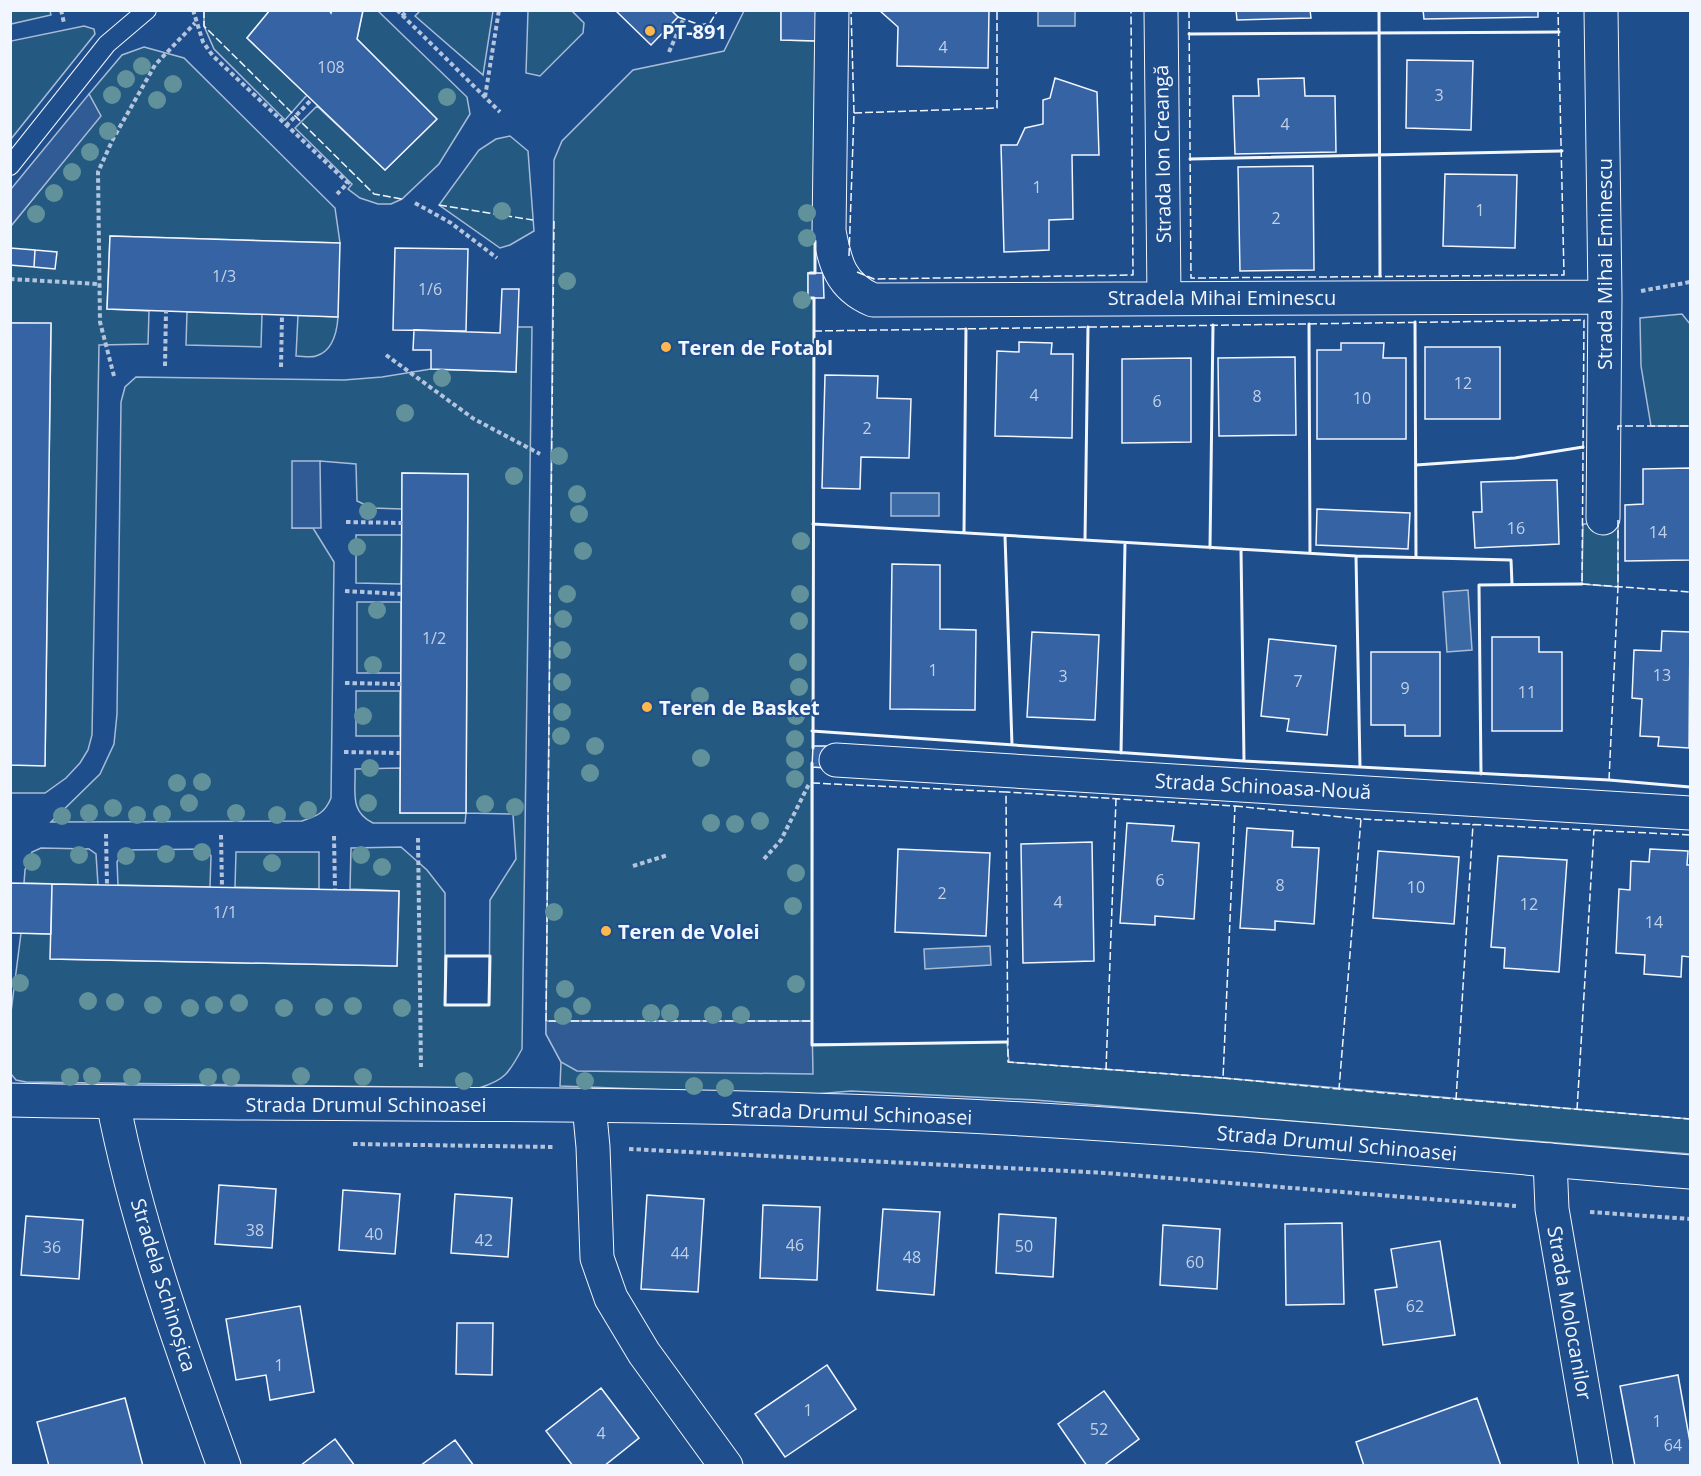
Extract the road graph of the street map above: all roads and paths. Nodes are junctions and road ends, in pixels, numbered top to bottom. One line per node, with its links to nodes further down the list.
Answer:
1 (61, 10): 12 (path)
2 (147, 10): 19 (lane)
3 (193, 10): 13 (path)
4 (397, 10): 10 (path)
5 (408, 10): 10 (path)
6 (500, 10): 15 (path)
7 (832, 10): 26 (street, Stradela Mihai Eminescu)
8 (1161, 10): 26 (street, Strada Ion Creangă)
9 (1601, 10): 27 (street, Strada Mihai Eminescu)
10 (402, 16): 15 (path)
11 (683, 20): 14 (path)
12 (64, 23)
13 (195, 23): 18 (path); 25 (path)
14 (669, 52)
15 (485, 98): 17 (path)
16 (311, 100): 18 (path)
17 (500, 112)
18 (286, 126): 20 (path)
19 (10, 166)
20 (337, 194)
21 (415, 203): 22 (path)
22 (497, 258)
23 (10, 279): 25 (path)
24 (1690, 282): 27 (path)
25 (98, 284): 33 (path)
26 (1164, 297): 27 (street, Stradela Mihai Eminescu)
27 (1605, 297): 35 (street, Strada Mihai Eminescu)
28 (166, 311): 31 (path)
29 (282, 315): 32 (path)
30 (386, 355): 34 (path)
31 (165, 366)
32 (281, 367)
33 (114, 376)
34 (540, 454)
35 (1603, 518)
36 (346, 522): 37 (path)
37 (402, 523)
38 (345, 591): 39 (path)
39 (401, 594)
40 (345, 683): 41 (path)
41 (400, 684)
42 (344, 752): 43 (path)
43 (400, 753)
44 (836, 760): 45 (street, Strada Schinoasa-Nouă); 51 (path)
45 (1690, 813)
46 (106, 834): 53 (path)
47 (221, 835): 54 (path)
48 (334, 836): 55 (path)
49 (418, 838): 56 (path)
50 (668, 855): 52 (path)
51 (764, 859)
52 (633, 866)
53 (107, 885)
54 (222, 887)
55 (335, 889)
56 (421, 1073)
57 (10, 1100): 58 (street, Strada Drumul Schinoasei)
58 (113, 1102): 59 (street, Strada Drumul Schinoasei); 66 (street, Stradela Schinoșica)
59 (589, 1105): 61 (street); 62 (street, Strada Drumul Schinoasei)
60 (345, 1144): 61 (path)
61 (593, 1147): 64 (path); 67 (street)
62 (1550, 1160): 63 (street, Strada Drumul Schinoasei); 64 (street, Strada Molocanilor)
63 (1690, 1172)
64 (1552, 1209): 65 (path); 68 (street, Strada Molocanilor)
65 (1690, 1219)
66 (224, 1466)
67 (726, 1466)
68 (1596, 1466)

